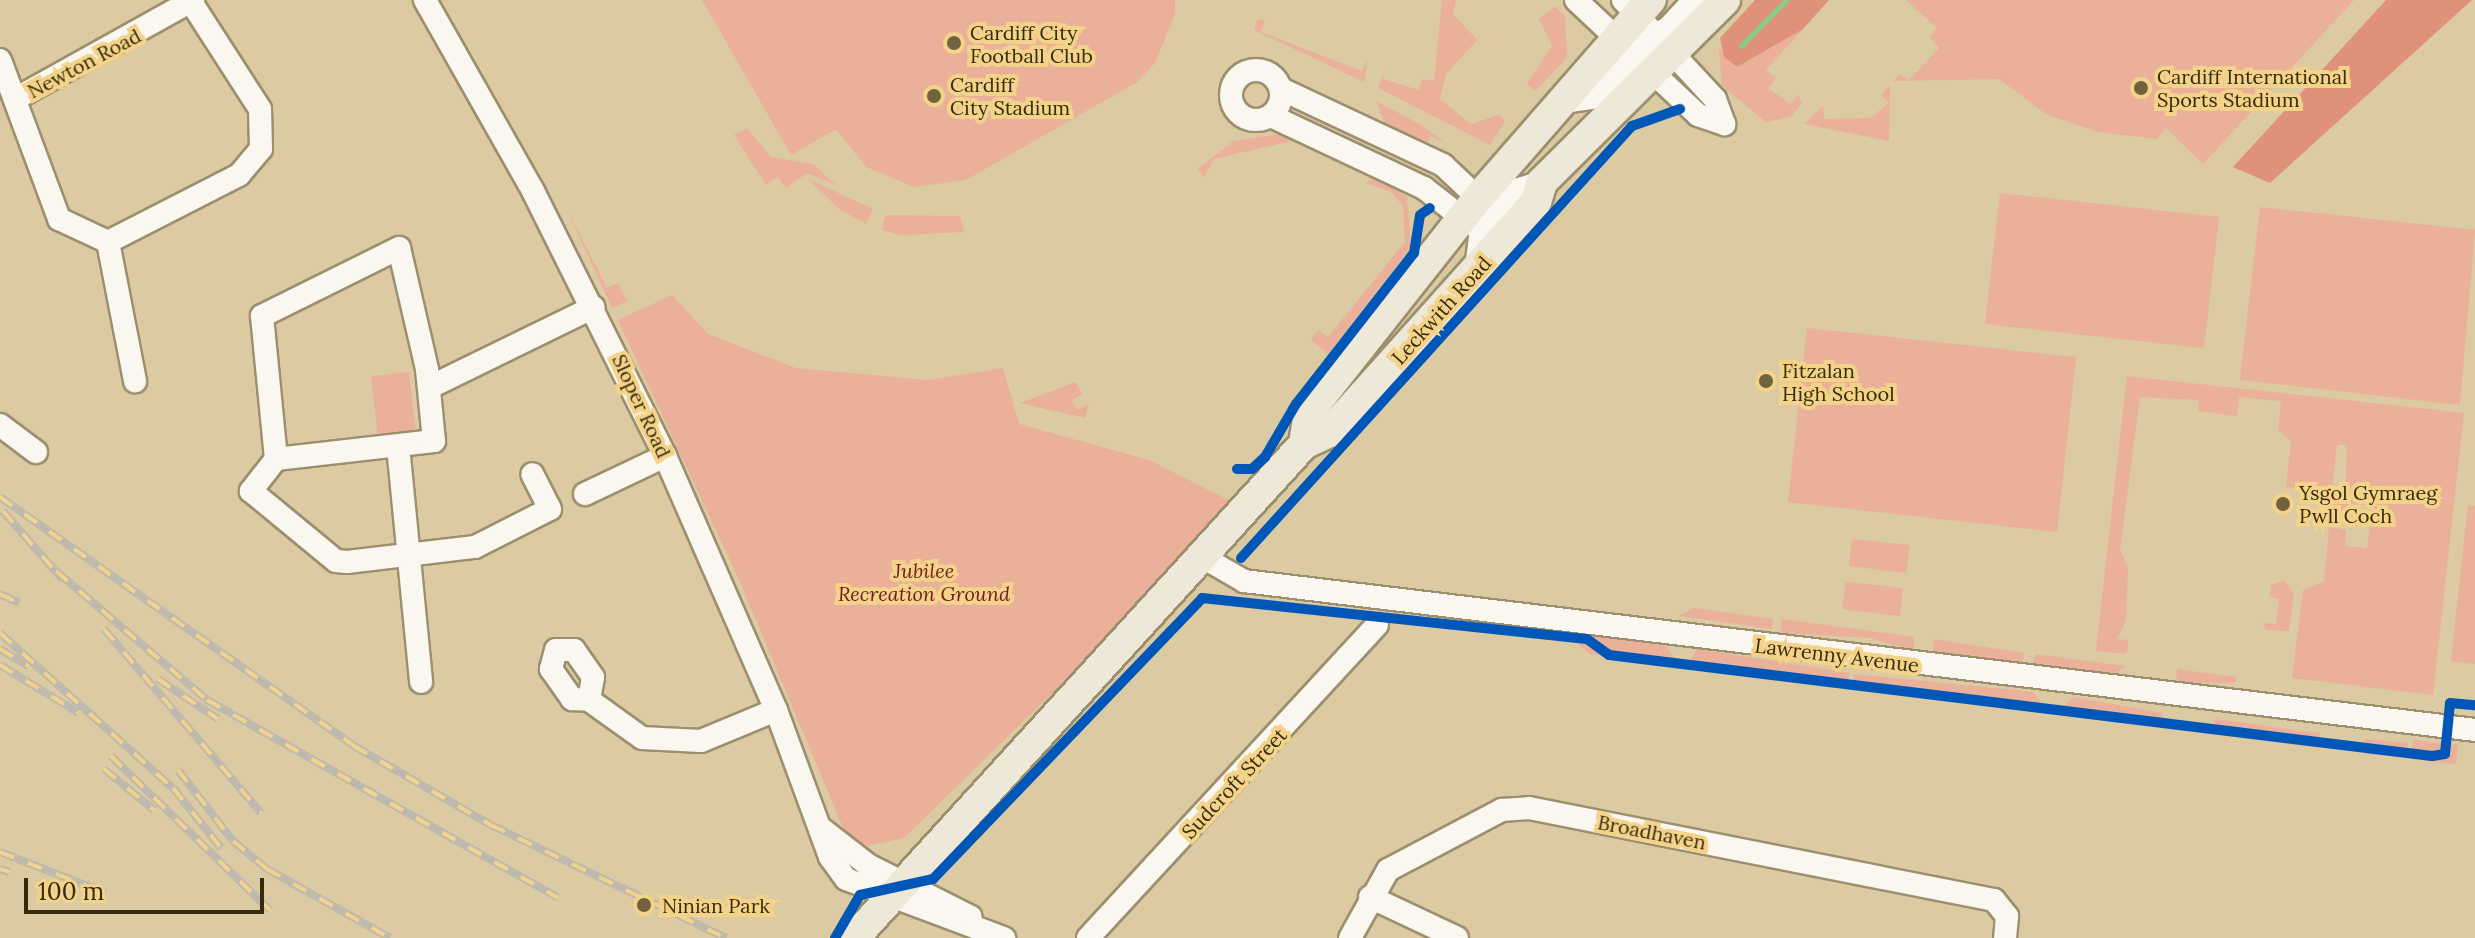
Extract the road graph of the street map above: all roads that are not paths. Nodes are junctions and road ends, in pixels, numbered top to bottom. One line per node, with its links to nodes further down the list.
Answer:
1 (425, 0): 16 (street, Sloper Road)
2 (1576, 0): 7 (street)
3 (1694, 0): 7 (street)
4 (1725, 0): 7 (main road, Leckwith Road)
5 (192, 1): 10 (street, Newton Road); 14 (street)
6 (1637, 4): 7 (main road, Leckwith Road)
7 (1647, 53): 12 (main road, Leckwith Road); 13 (main road, Leckwith Road)
8 (0, 60): 10 (street)
9 (1281, 89): 11 (street); 11 (street); 13 (street)
10 (15, 99): 14 (street)
11 (1271, 116): 13 (street)
12 (1542, 182): 13 (street); 15 (main road, Leckwith Road)
13 (1473, 213): 15 (street); 20 (main road, Leckwith Road)
14 (108, 242): 17 (street)
15 (1476, 268): 20 (main road, Leckwith Road)
16 (594, 307): 18 (street); 23 (street, Sloper Road)
17 (135, 381)
18 (430, 387): 21 (street); 24 (street)
19 (0, 425): 22 (street)
20 (1304, 444): 28 (main road, Leckwith Road)
21 (398, 446): 24 (street); 27 (street)
22 (36, 452)
23 (665, 456): 26 (street); 32 (street, Sloper Road)
24 (276, 459): 27 (street)
25 (532, 474): 26 (street)
26 (550, 509): 27 (street)
27 (407, 556): 30 (street)
28 (1206, 559): 33 (street, Lawrenny Avenue); 34 (main road, Leckwith Road)
29 (1377, 625): 38 (street, Sudcroft Street)
30 (421, 682)
31 (589, 700): 32 (street)
32 (776, 710): 34 (street, Sloper Road)
33 (2475, 730)
34 (888, 893): 36 (street, Sloper Road); 37 (main road, Leckwith Road)
35 (1370, 897): 39 (street, Broadhaven); 40 (street); 41 (street, Broadhaven)
36 (999, 936)
37 (854, 938)
38 (1088, 938)
39 (1350, 938)
40 (1457, 938)
41 (2005, 938)

